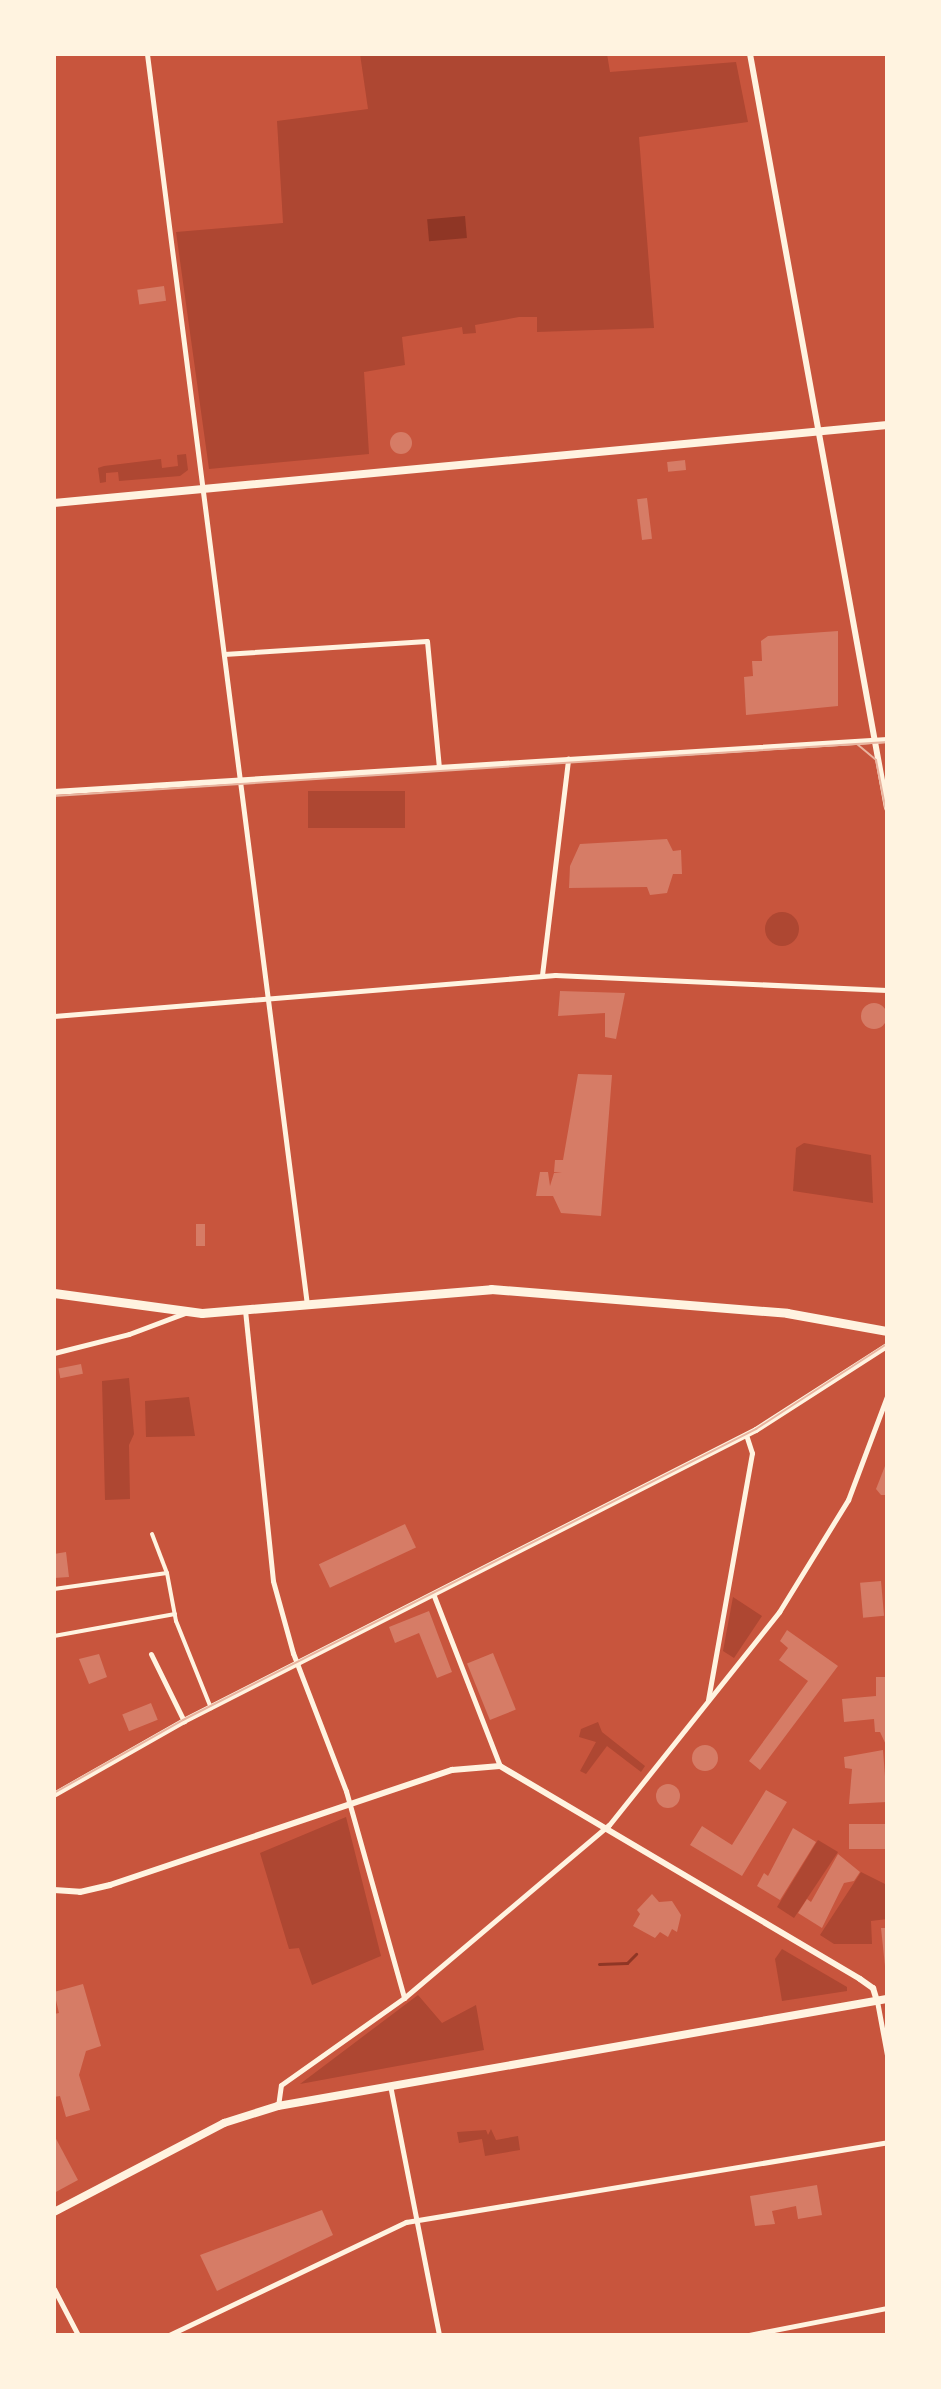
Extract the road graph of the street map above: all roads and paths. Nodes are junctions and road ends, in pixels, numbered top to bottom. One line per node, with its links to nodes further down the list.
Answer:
1 (147, 54): 5 (street)
2 (750, 54): 4 (street)
3 (887, 425): 4 (main road)
4 (819, 431): 5 (main road); 9 (street)
5 (200, 489): 6 (main road); 7 (street)
6 (54, 503)
7 (224, 654): 11 (street); 12 (street)
8 (887, 740): 9 (street)
9 (875, 741): 10 (street); 14 (street)
10 (568, 759): 11 (street); 15 (street)
11 (439, 767): 12 (street)
12 (239, 780): 13 (street); 17 (street)
13 (54, 792)
14 (887, 808)
15 (542, 975): 16 (street); 17 (street)
16 (887, 990)
17 (268, 996): 18 (street); 20 (street)
18 (54, 1016)
19 (54, 1293): 22 (highway)
20 (307, 1304): 21 (highway); 23 (highway)
21 (245, 1310): 22 (highway); 35 (street)
22 (186, 1312): 25 (street)
23 (887, 1331)
24 (887, 1346): 27 (street)
25 (54, 1353)
26 (887, 1396): 36 (street)
27 (746, 1435): 31 (street); 36 (street)
28 (152, 1534): 29 (street)
29 (167, 1573): 30 (street); 32 (street)
30 (54, 1589)
31 (434, 1596): 35 (street); 39 (street)
32 (175, 1614): 33 (street); 37 (street)
33 (54, 1636)
34 (151, 1654): 38 (street)
35 (298, 1666): 37 (street); 41 (street)
36 (708, 1701): 42 (street)
37 (211, 1708): 38 (street)
38 (184, 1721): 40 (street)
39 (500, 1766): 41 (street); 42 (street)
40 (54, 1795)
41 (350, 1805): 43 (street); 44 (street)
42 (609, 1825): 44 (street); 45 (street)
43 (54, 1890)
44 (404, 1998): 48 (street)
45 (882, 2000): 46 (street); 47 (main road)
46 (887, 2055)
47 (390, 2084): 48 (main road); 51 (street)
48 (278, 2106): 50 (main road)
49 (887, 2142): 51 (street)
50 (54, 2212)
51 (416, 2220): 55 (street); 56 (street)
52 (54, 2289): 54 (street)
53 (887, 2308): 57 (street)
54 (78, 2335)
55 (169, 2335)
56 (439, 2335)
57 (749, 2335)

